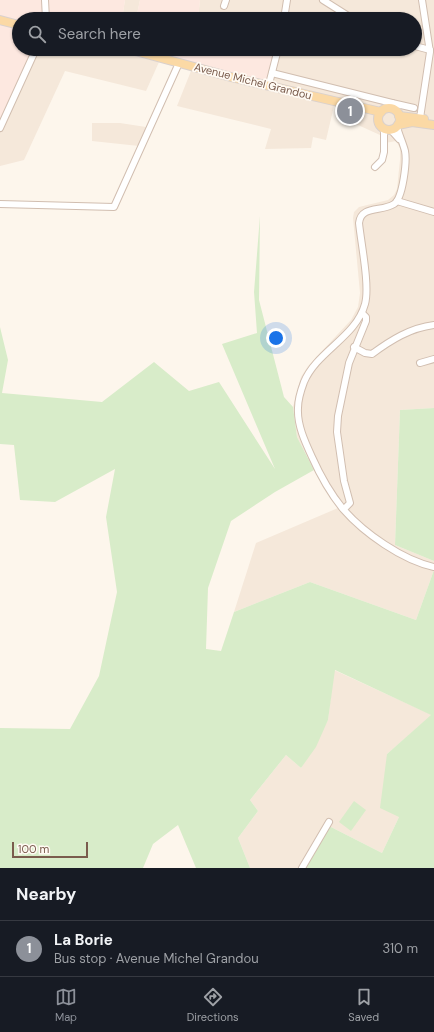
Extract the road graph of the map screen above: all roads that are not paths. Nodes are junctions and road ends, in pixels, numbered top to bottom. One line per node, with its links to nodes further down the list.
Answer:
1 (45, 0): 5 (street)
2 (287, 0): 6 (street)
3 (323, 0): 7 (street)
4 (422, 0): 12 (street)
5 (46, 12)
6 (285, 12)
7 (342, 12)
8 (0, 16): 9 (main road)
9 (12, 19)
10 (0, 20): 11 (main road)
11 (12, 23)
12 (431, 51): 20 (street)
13 (33, 56): 26 (street)
14 (154, 56): 16 (main road, Avenue Michel Grandou)
15 (276, 56): 17 (street)
16 (179, 63): 18 (main road, Avenue Michel Grandou); 29 (street)
17 (272, 73): 18 (street); 19 (street)
18 (269, 84): 21 (main road, Avenue Michel Grandou)
19 (391, 106): 20 (street); 21 (main road); 22 (main road)
20 (415, 114): 22 (main road); 23 (main road); 25 (street)
21 (380, 115): 25 (main road)
22 (399, 116): 25 (main road)
23 (434, 121)
24 (434, 125): 25 (main road)
25 (395, 127): 27 (street); 28 (street)
26 (0, 128)
27 (375, 167)
28 (397, 201): 30 (street); 31 (street)
29 (0, 204)
30 (434, 212)
31 (362, 313): 33 (street); 36 (street)
32 (434, 325): 33 (street)
33 (354, 347): 36 (street)
34 (434, 359): 35 (street)
35 (420, 363)
36 (344, 509): 37 (street)
37 (434, 567)
38 (329, 822): 39 (street)
39 (302, 868)

